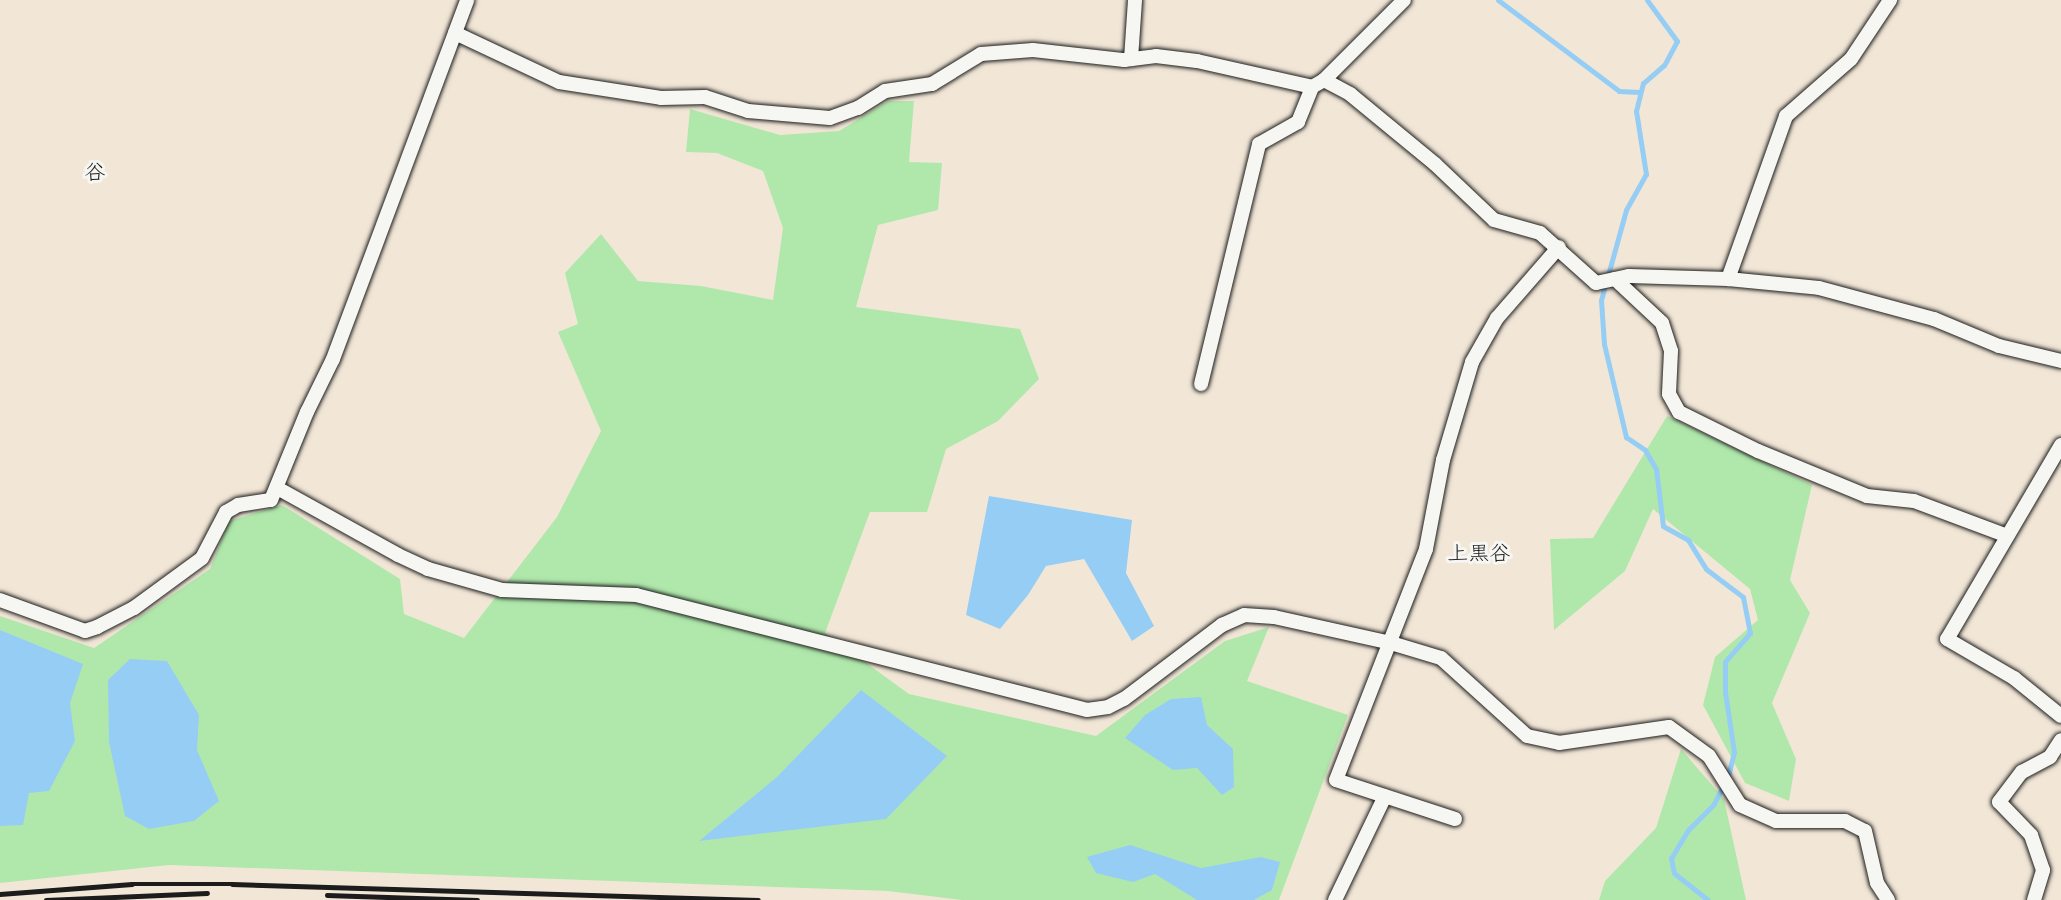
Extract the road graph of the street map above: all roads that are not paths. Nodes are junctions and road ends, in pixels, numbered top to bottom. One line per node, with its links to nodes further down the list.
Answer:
1 (467, 0): 5 (street)
2 (1136, 0): 6 (street)
3 (1404, 0): 7 (street)
4 (1890, 0): 10 (street)
5 (455, 33): 6 (street); 14 (street)
6 (1131, 59): 7 (street)
7 (1318, 84): 8 (street); 12 (street)
8 (1559, 247): 9 (street); 17 (street)
9 (1615, 279): 10 (street); 15 (street)
10 (1728, 279): 11 (street)
11 (2061, 361)
12 (1201, 384)
13 (2061, 445): 15 (street)
14 (279, 489): 16 (street); 17 (street)
15 (2005, 535): 18 (street)
16 (0, 600)
17 (1391, 643): 20 (street); 23 (street)
18 (2061, 716)
19 (2061, 740): 24 (street)
20 (1384, 796): 21 (street); 22 (street)
21 (1455, 819)
22 (1335, 900)
23 (1888, 900)
24 (2034, 900)

